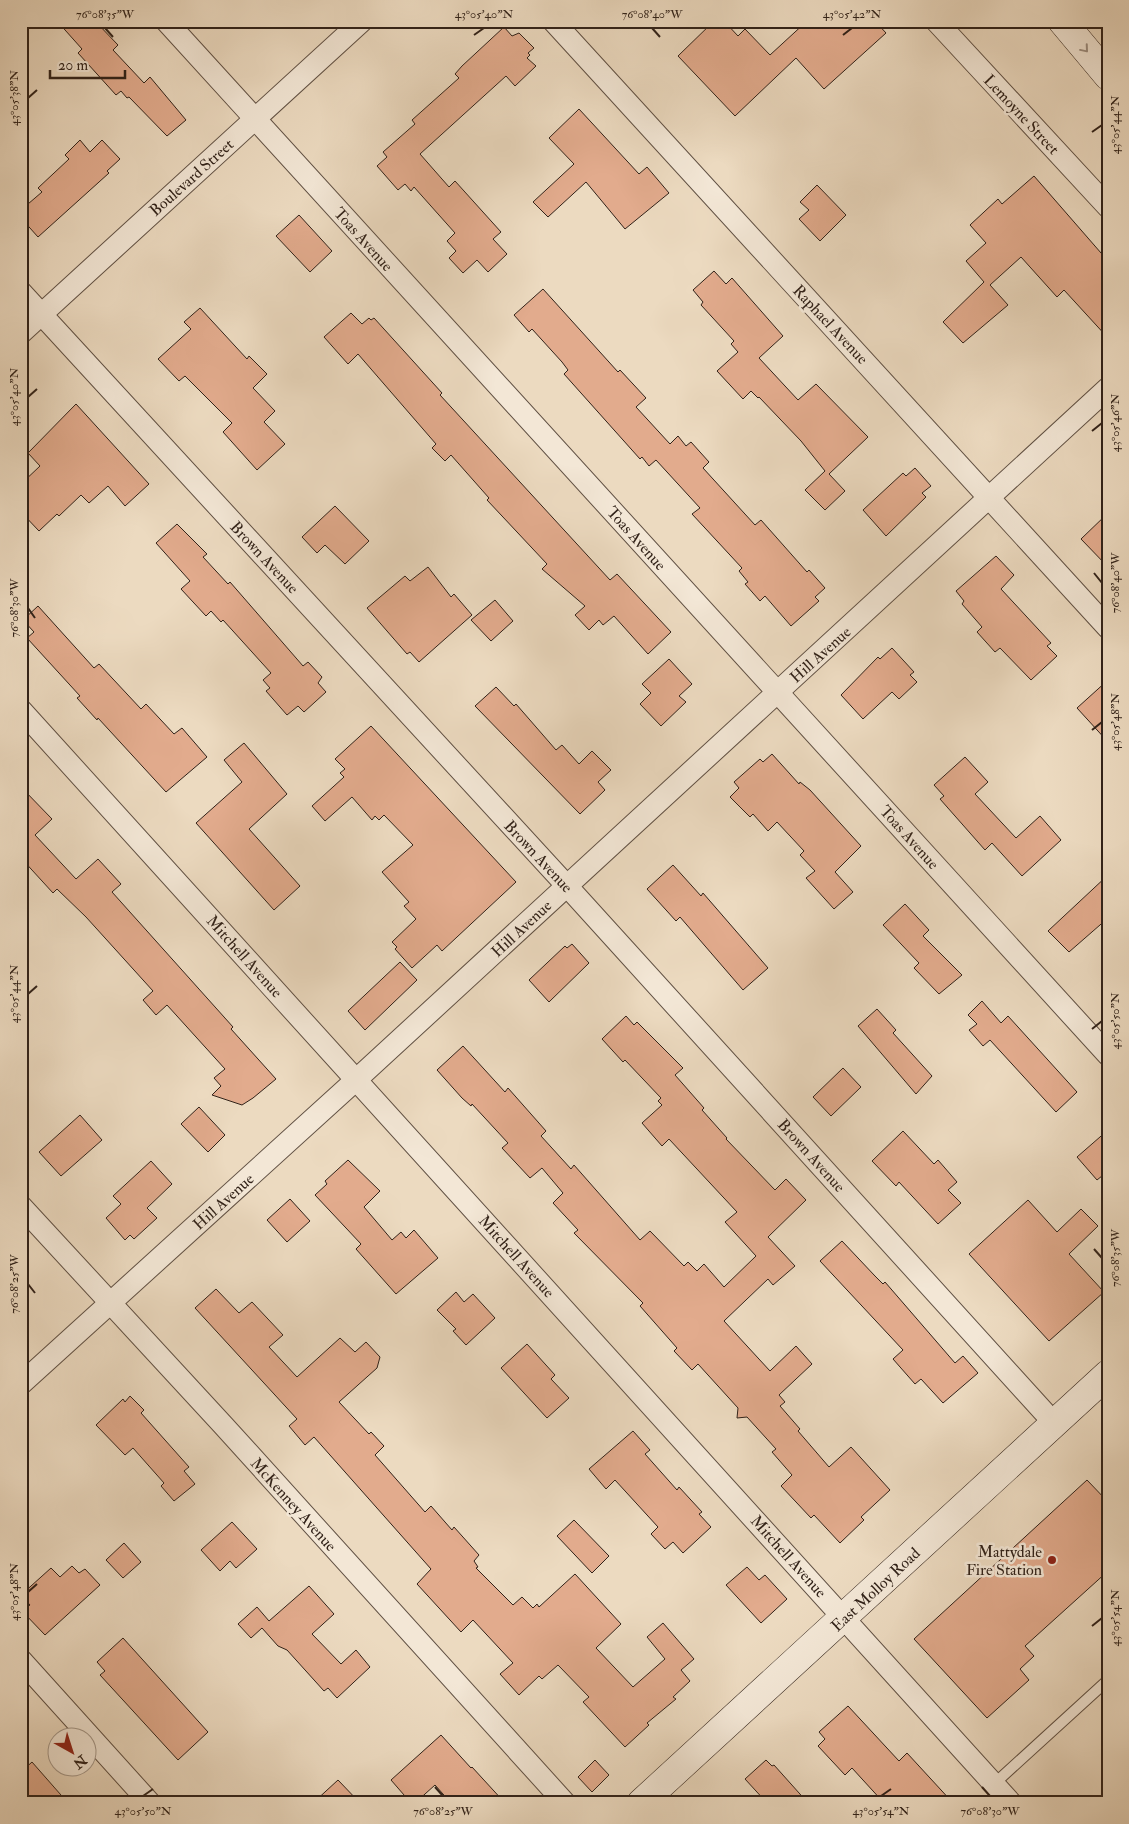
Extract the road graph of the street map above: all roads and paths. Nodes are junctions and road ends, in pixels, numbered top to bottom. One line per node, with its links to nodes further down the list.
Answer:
1 (166, 21): 7 (street, Toas Avenue)
2 (362, 21): 7 (street, Boulevard Street)
3 (553, 21): 13 (street, Raphael Avenue)
4 (936, 21): 8 (street, Lemoyne Street)
5 (1062, 21): 6 (street, one-way to 6)
6 (1108, 76)
7 (254, 119): 10 (street, Boulevard Street); 15 (street, Toas Avenue)
8 (1108, 207)
9 (21, 292): 10 (street, Brown Avenue)
10 (42, 314): 11 (street, Boulevard Street); 17 (street, Brown Avenue)
11 (21, 333)
12 (1108, 388): 13 (street, Hill Avenue)
13 (990, 498): 14 (street, Raphael Avenue); 15 (street, Hill Avenue)
14 (1108, 628)
15 (778, 693): 17 (street, Hill Avenue); 18 (street, Toas Avenue)
16 (21, 710): 19 (street, Mitchell Avenue)
17 (567, 886): 19 (street, Hill Avenue); 24 (street, Brown Avenue)
18 (1108, 1055)
19 (357, 1079): 21 (street, Hill Avenue); 25 (street, Mitchell Avenue)
20 (21, 1206): 21 (street, McKenney Avenue)
21 (110, 1303): 22 (street, Hill Avenue); 30 (street, McKenney Avenue)
22 (21, 1384)
23 (1104, 1386): 24 (street, East Molloy Road)
24 (1054, 1423): 25 (street, East Molloy Road)
25 (844, 1617): 28 (street, Mitchell Avenue); 31 (street, East Molloy Road)
26 (21, 1660): 29 (street)
27 (1108, 1680): 28 (lane)
28 (999, 1795)
29 (150, 1803)
30 (564, 1803)
31 (641, 1803)

